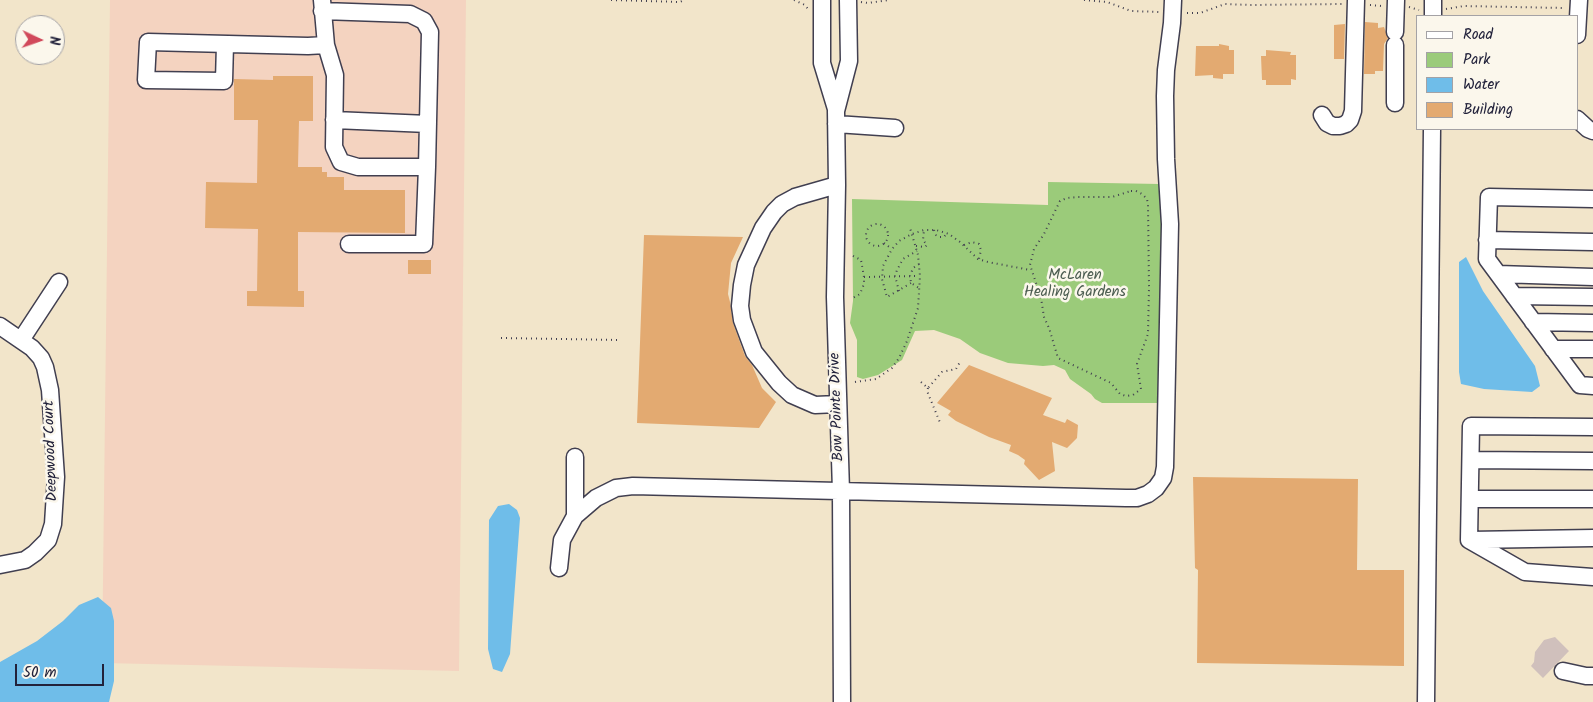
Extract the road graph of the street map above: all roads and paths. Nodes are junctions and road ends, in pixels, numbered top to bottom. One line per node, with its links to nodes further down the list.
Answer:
1 (611, 0): 2 (path)
2 (684, 0)
3 (822, 0): 21 (street, Bow Pointe Drive)
4 (848, 0): 21 (street, Bow Pointe Drive)
5 (1084, 0): 12 (path)
6 (1356, 0): 20 (street)
7 (1396, 0): 19 (street)
8 (1434, 0): 13 (street)
9 (1579, 0): 14 (street)
10 (322, 5): 18 (street); 24 (street)
11 (1250, 5): 12 (path)
12 (1173, 6): 81 (street)
13 (1433, 15)
14 (1578, 17)
15 (1578, 34): 16 (street)
16 (1593, 36)
17 (225, 44): 17 (street); 18 (street)
18 (326, 45): 22 (street)
19 (1395, 103)
20 (1322, 115)
21 (836, 118): 25 (street); 29 (street, Bow Pointe Drive)
22 (334, 120): 24 (street); 28 (street)
23 (1578, 120): 27 (street)
24 (428, 124): 28 (street)
25 (894, 128)
26 (1432, 130): 93 (street)
27 (1592, 130)
28 (427, 167): 39 (street)
29 (837, 186): 75 (street, Bow Pointe Drive); 75 (street)
30 (1593, 199): 36 (street)
31 (910, 228): 35 (path)
32 (924, 230): 33 (path); 35 (path); 41 (path)
33 (934, 230): 34 (path); 34 (path)
34 (947, 233): 40 (path)
35 (912, 234): 41 (path); 42 (path)
36 (1487, 240): 37 (street); 48 (street)
37 (1593, 242)
38 (884, 243): 38 (path); 42 (path)
39 (349, 244)
40 (964, 245): 45 (path); 45 (path)
41 (916, 246): 43 (path)
42 (892, 249): 50 (path)
43 (916, 251): 46 (path); 51 (path)
44 (853, 256): 49 (path)
45 (979, 259): 47 (path)
46 (919, 264): 52 (path); 53 (path)
47 (1030, 270): 47 (path)
48 (1498, 274): 54 (street); 59 (street)
49 (864, 276): 50 (path); 61 (path)
50 (882, 276): 51 (path); 58 (path)
51 (896, 276): 52 (path); 58 (path)
52 (910, 276): 53 (path); 56 (path)
53 (920, 276): 57 (path)
54 (1593, 277)
55 (59, 282): 66 (street)
56 (911, 283): 57 (path); 58 (path)
57 (919, 288): 71 (path)
58 (899, 291)
59 (1514, 296): 60 (street); 62 (street)
60 (1593, 297)
61 (853, 298)
62 (1533, 322): 63 (street); 68 (street)
63 (1593, 323)
64 (0, 326): 66 (street, Deepwood Court)
65 (501, 338): 67 (path)
66 (21, 340): 87 (street, Deepwood Court)
67 (619, 340)
68 (1553, 349): 69 (street); 73 (street)
69 (1593, 349)
70 (960, 362): 74 (path)
71 (855, 382)
72 (920, 382): 74 (path)
73 (1593, 386)
74 (928, 388): 76 (path)
75 (838, 404): 81 (street, Bow Pointe Drive)
76 (941, 425)
77 (1593, 426): 79 (street)
78 (575, 457): 84 (street)
79 (1471, 460): 80 (street); 82 (street)
80 (1593, 461)
81 (841, 491): 84 (street); 92 (street, Bow Pointe Drive)
82 (1470, 499): 83 (street); 86 (street)
83 (1593, 499)
84 (575, 516): 88 (street)
85 (1593, 538): 86 (street)
86 (1469, 540): 89 (street)
87 (0, 564)
88 (559, 568)
89 (1593, 577)
90 (1563, 671): 91 (street)
91 (1593, 676)
92 (842, 702)
93 (1426, 702)

